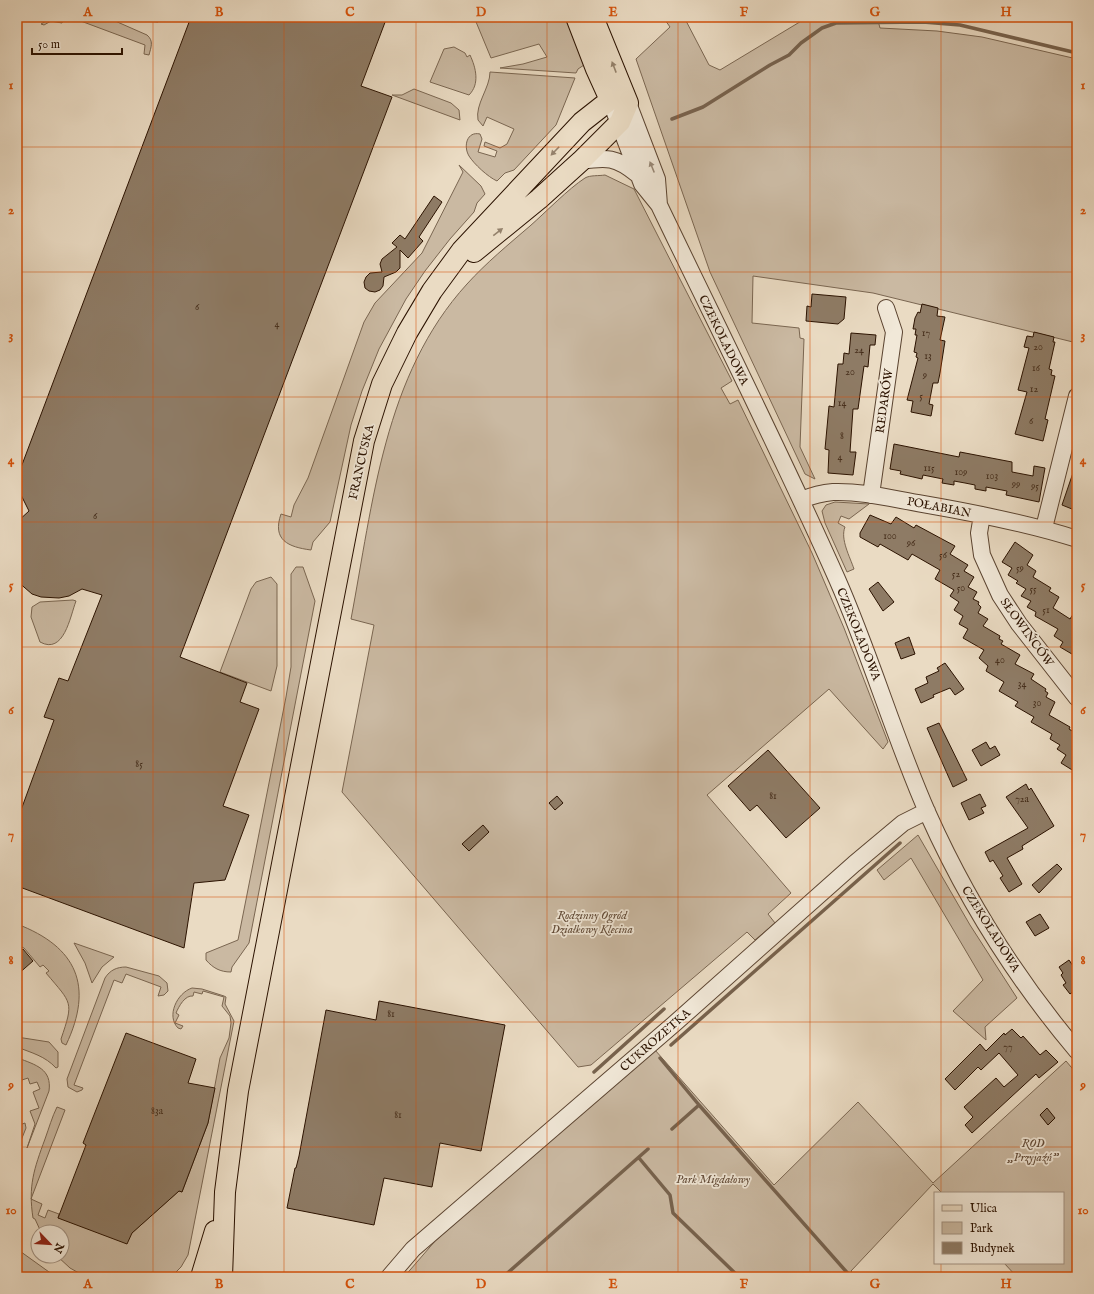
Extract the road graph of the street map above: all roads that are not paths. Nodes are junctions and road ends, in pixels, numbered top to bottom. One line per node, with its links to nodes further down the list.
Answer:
1 (576, 17): 3 (main road, CZEKOLADOWA)
2 (593, 17): 3 (main road, CZEKOLADOWA, one-way to 2)
3 (619, 102): 4 (main road); 7 (street, CZEKOLADOWA, one-way to 3); 8 (main road, one-way to 8)
4 (620, 122): 5 (main road); 6 (street, CZEKOLADOWA)
5 (581, 161): 6 (street); 8 (main road, one-way to 5)
6 (637, 174): 7 (street, CZEKOLADOWA)
7 (659, 206): 12 (street, CZEKOLADOWA)
8 (446, 274): 19 (main road, FRANCUSKA)
9 (886, 308): 11 (street, REDARÓW)
10 (1077, 396): 14 (street)
11 (871, 495): 12 (street, POŁABIAN); 13 (street, POŁABIAN)
12 (800, 500): 17 (street, CZEKOLADOWA)
13 (982, 515): 14 (street, POŁABIAN); 16 (street, SŁOWIŃCÓW)
14 (1044, 528): 15 (street, POŁABIAN)
15 (1077, 539)
16 (1077, 698)
17 (927, 811): 18 (street, CZEKOLADOWA); 22 (street, CUKROZETKA)
18 (1077, 1050)
19 (225, 1192): 20 (main road); 21 (main road)
20 (202, 1277)
21 (222, 1277)
22 (389, 1277)

